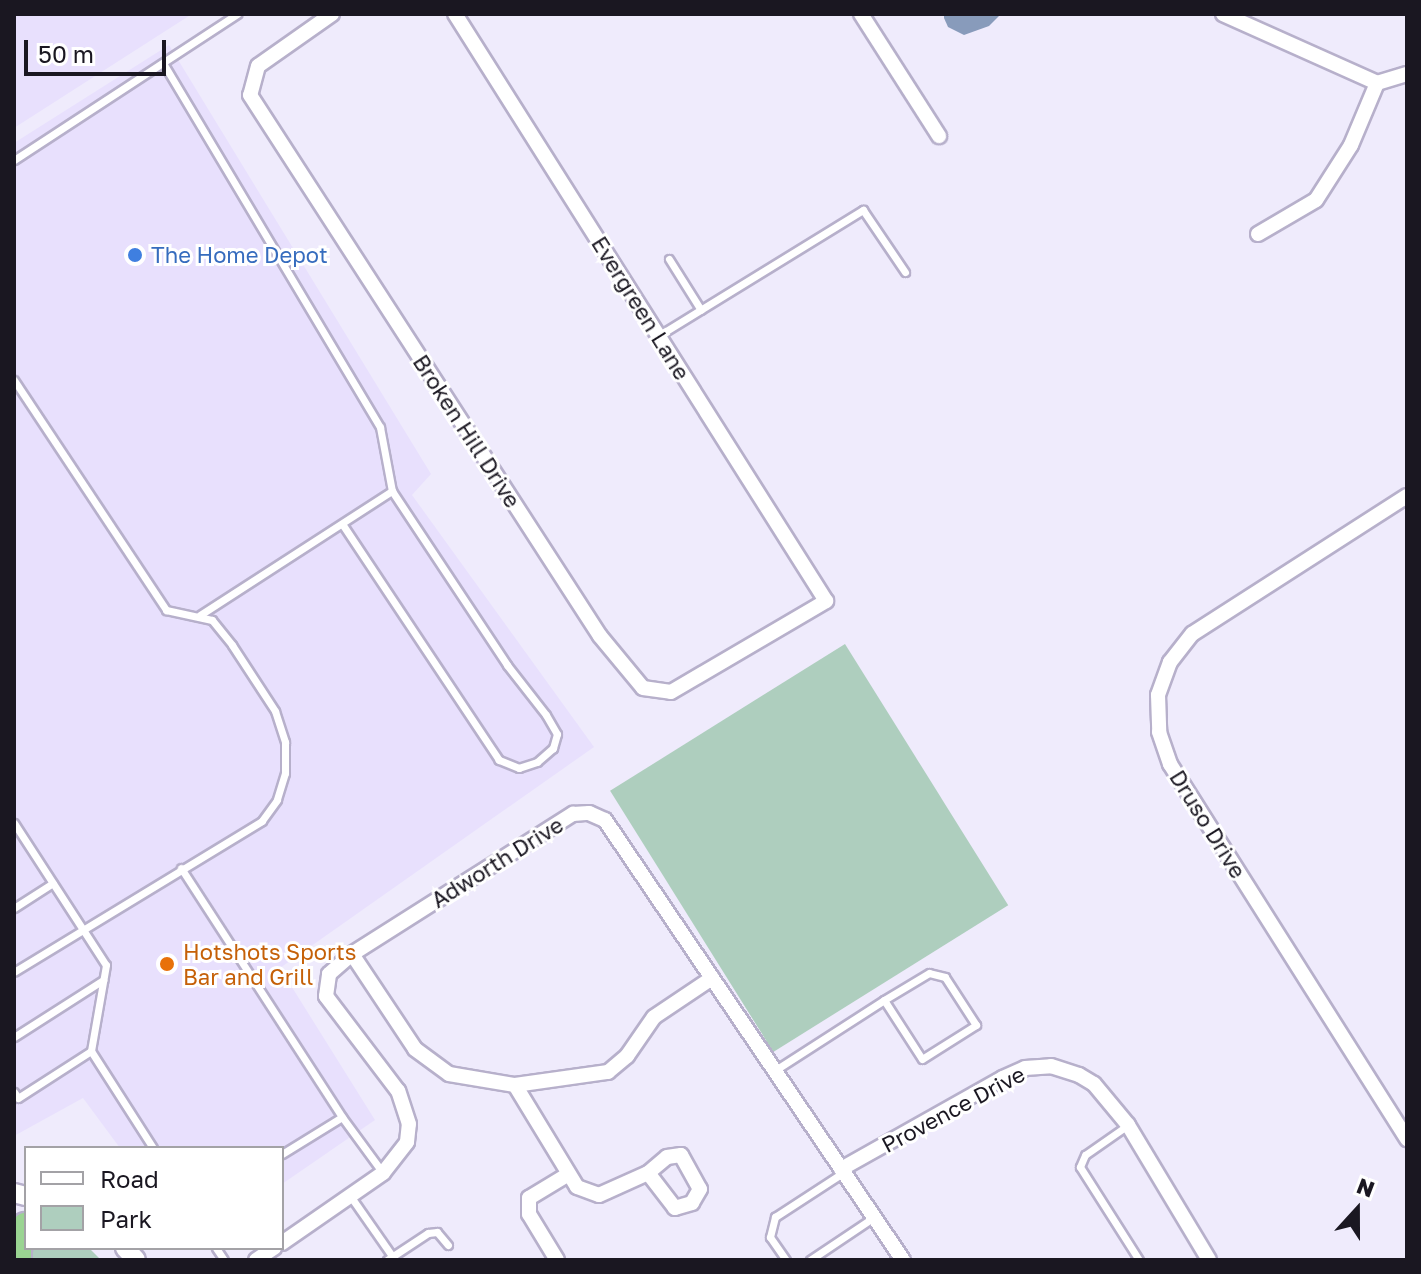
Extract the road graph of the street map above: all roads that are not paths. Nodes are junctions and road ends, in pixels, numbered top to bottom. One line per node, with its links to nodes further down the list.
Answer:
1 (237, 14): 6 (lane)
2 (332, 14): 20 (street, Broken Hill Drive)
3 (455, 14): 15 (street, Evergreen Lane)
4 (861, 14): 9 (street)
5 (1223, 14): 8 (street)
6 (163, 63): 10 (lane); 17 (lane)
7 (1407, 74): 8 (street)
8 (1377, 83): 11 (street)
9 (939, 136)
10 (14, 160)
11 (1258, 234)
12 (669, 259): 14 (lane)
13 (905, 272): 14 (lane)
14 (701, 310): 15 (lane)
15 (658, 336): 20 (street, Evergreen Lane)
16 (14, 380): 21 (lane)
17 (392, 491): 19 (lane); 19 (lane)
18 (1407, 496): 39 (street, Druso Drive)
19 (342, 524): 21 (lane)
20 (826, 601)
21 (200, 615): 23 (lane)
22 (14, 823): 24 (lane)
23 (181, 868): 26 (lane); 37 (lane)
24 (53, 883): 25 (lane); 26 (lane)
25 (14, 908)
26 (82, 930): 28 (lane); 30 (lane)
27 (352, 954): 29 (street, Adworth Drive); 35 (street); 43 (street, Adworth Drive)
28 (14, 972)
29 (712, 978): 34 (street, Adworth Drive); 35 (street)
30 (103, 980): 32 (lane); 33 (lane)
31 (884, 1000): 31 (lane); 34 (lane)
32 (14, 1037)
33 (91, 1051): 36 (lane); 40 (lane)
34 (777, 1069): 42 (street, Adworth Drive)
35 (515, 1085): 45 (street)
36 (14, 1092)
37 (342, 1117): 41 (lane); 43 (lane)
38 (1128, 1125): 42 (street, Provence Drive); 57 (lane); 58 (street, Provence Drive)
39 (1407, 1139)
40 (152, 1146)
41 (284, 1153)
42 (843, 1170): 47 (street, Adworth Drive); 54 (lane)
43 (383, 1173): 46 (street, Adworth Drive)
44 (648, 1173): 45 (street)
45 (567, 1175): 53 (street)
46 (351, 1197): 49 (street, Adworth Drive); 51 (lane)
47 (874, 1217): 55 (lane); 56 (street, Adworth Drive)
48 (24, 1231): 52 (highway)
49 (284, 1242)
50 (448, 1245): 51 (lane)
51 (392, 1259)
52 (17, 1260)
53 (557, 1260)
54 (786, 1260)
55 (810, 1260)
56 (903, 1260)
57 (1139, 1260)
58 (1209, 1260)

